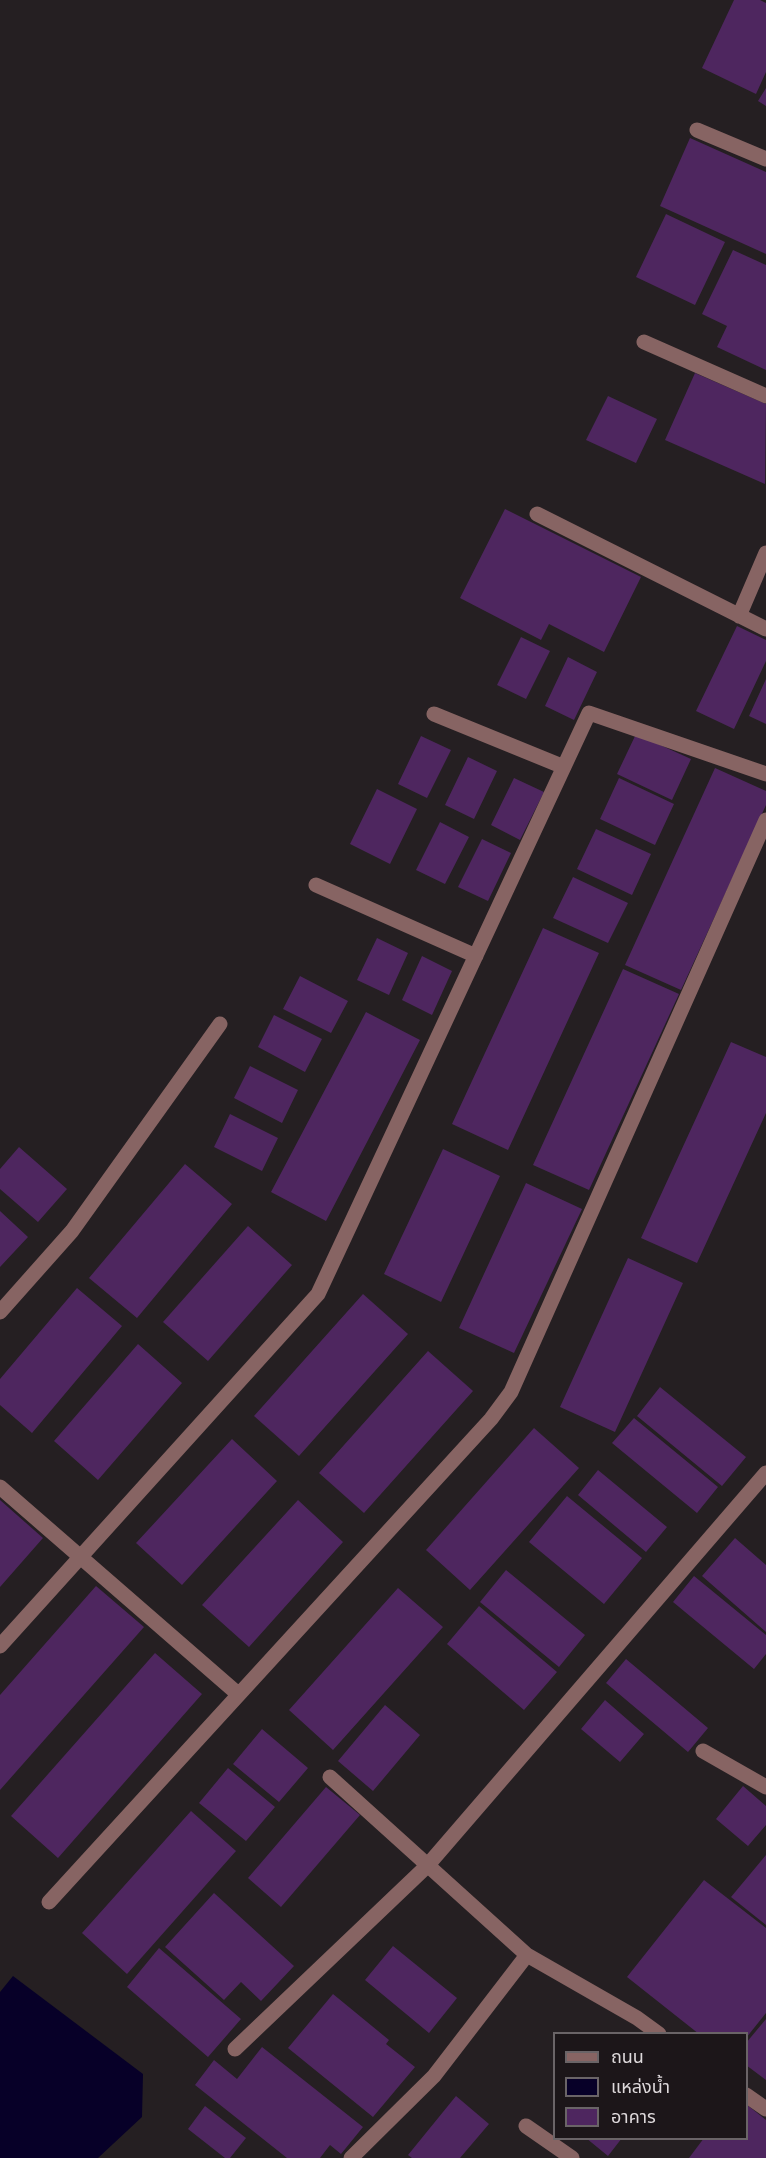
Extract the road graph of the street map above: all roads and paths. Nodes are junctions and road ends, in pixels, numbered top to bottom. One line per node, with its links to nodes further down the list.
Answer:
1 (697, 130): 2 (street)
2 (766, 159)
3 (644, 342): 4 (street)
4 (766, 396)
5 (537, 514): 7 (street)
6 (766, 553): 7 (street)
7 (740, 616): 8 (street)
8 (766, 629)
9 (434, 714): 10 (street)
10 (564, 767): 11 (street); 14 (street)
11 (766, 774)
12 (766, 820): 21 (street)
13 (316, 885): 14 (street)
14 (476, 956): 19 (street)
15 (220, 1024): 16 (street)
16 (0, 1312)
17 (766, 1473): 25 (street)
18 (0, 1487): 19 (street)
19 (80, 1556): 20 (street); 21 (street)
20 (0, 1646)
21 (238, 1694): 26 (street)
22 (704, 1751): 24 (street)
23 (330, 1777): 25 (street)
24 (766, 1787)
25 (427, 1866): 27 (street); 29 (street)
26 (49, 1902)
27 (527, 1956): 28 (street); 33 (street)
28 (656, 2032)
29 (235, 2049)
30 (748, 2096): 31 (street)
31 (766, 2109)
32 (526, 2126): 34 (street)
33 (351, 2158)
34 (572, 2158)

